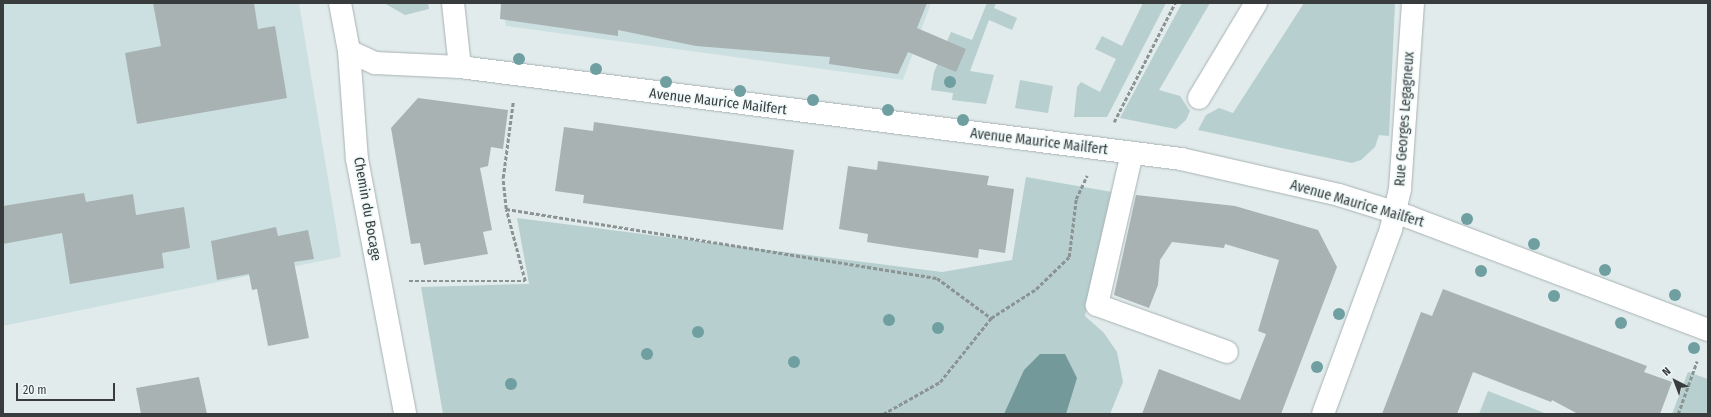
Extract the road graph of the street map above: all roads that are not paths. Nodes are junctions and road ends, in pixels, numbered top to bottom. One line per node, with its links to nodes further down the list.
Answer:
1 (340, 3): 5 (street, Chemin du Bocage)
2 (453, 3): 6 (street)
3 (1256, 3): 7 (street)
4 (1413, 3): 9 (street, Rue Georges Legagneux)
5 (349, 51): 6 (street, Avenue Maurice Mailfert); 12 (street, Chemin du Bocage)
6 (460, 67): 8 (street, Avenue Maurice Mailfert)
7 (1199, 98)
8 (1132, 153): 9 (street, Avenue Maurice Mailfert); 11 (street)
9 (1394, 213): 10 (street, Avenue Maurice Mailfert); 13 (street, Rue Georges Legagneux)
10 (1708, 330)
11 (1227, 352)
12 (405, 414)
13 (1323, 414)

